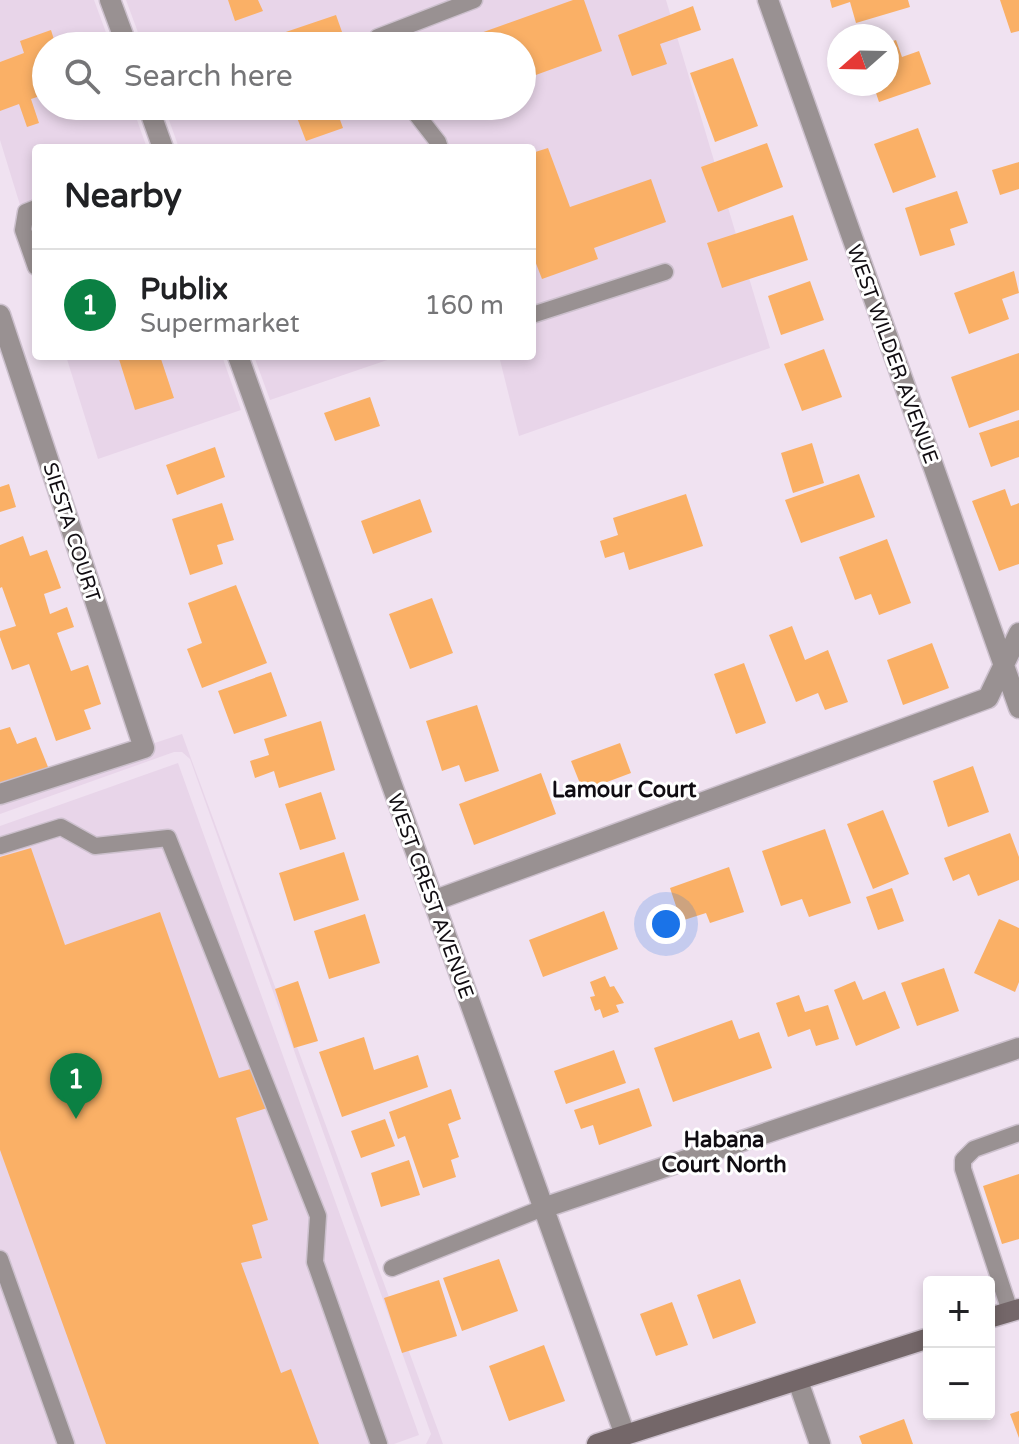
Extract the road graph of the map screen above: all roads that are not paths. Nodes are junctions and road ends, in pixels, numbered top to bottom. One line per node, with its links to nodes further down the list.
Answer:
1 (110, 0): 4 (street)
2 (474, 0): 5 (lane)
3 (768, 0): 17 (street, WEST WILDER AVENUE)
4 (122, 32)
5 (391, 32)
6 (153, 120): 8 (street)
7 (421, 120): 9 (lane)
8 (162, 144)
9 (439, 144)
10 (32, 210): 11 (lane)
11 (32, 256)
12 (665, 272): 13 (lane)
13 (536, 314)
14 (0, 315): 19 (street, SIESTA COURT)
15 (239, 360): 21 (street, WEST CREST AVENUE)
16 (1019, 633): 17 (street)
17 (1004, 665): 18 (street, WEST WILDER AVENUE); 21 (street)
18 (1019, 708)
19 (0, 794)
20 (0, 846): 33 (lane)
21 (433, 901): 24 (street, WEST CREST AVENUE)
22 (1019, 1048): 24 (street)
23 (1019, 1133): 27 (lane)
24 (543, 1208): 26 (lane); 31 (street, WEST CREST AVENUE)
25 (0, 1259): 32 (lane)
26 (392, 1268)
27 (1015, 1310): 28 (street)
28 (995, 1316)
29 (923, 1340): 30 (street)
30 (798, 1381): 31 (street); 35 (street)
31 (636, 1437): 34 (street)
32 (66, 1444)
33 (379, 1444)
34 (597, 1444)
35 (820, 1444)

